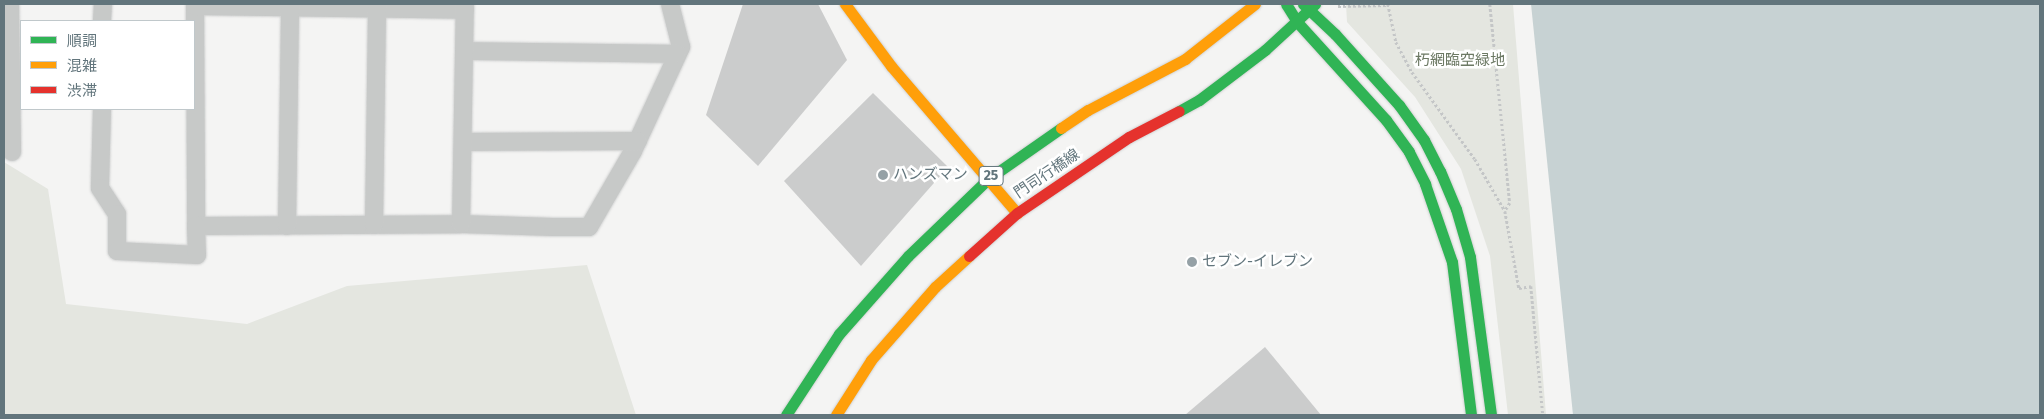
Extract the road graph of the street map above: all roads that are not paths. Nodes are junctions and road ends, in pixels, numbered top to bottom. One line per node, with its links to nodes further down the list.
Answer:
1 (10, 4): 17 (street)
2 (102, 4): 12 (street)
3 (670, 4): 16 (street)
4 (845, 4): 23 (main road)
5 (1255, 4): 23 (main road, 門司行橋線 / 25)
6 (1286, 4): 14 (main road)
7 (195, 5): 8 (street); 13 (street)
8 (290, 5): 9 (street); 28 (street)
9 (377, 6): 11 (street); 25 (street)
10 (1310, 6): 14 (main road, 門司行橋線); 32 (main road)
11 (465, 7): 15 (street)
12 (102, 20)
13 (195, 20)
14 (1298, 23): 24 (main road, 門司行橋線); 31 (main road)
15 (464, 51): 16 (street); 21 (street)
16 (677, 54): 20 (street)
17 (12, 85): 22 (street)
18 (102, 110): 27 (street)
19 (194, 110): 27 (street)
20 (638, 141): 21 (street); 26 (street)
21 (463, 142): 26 (street)
22 (12, 152)
23 (988, 179): 24 (main road); 29 (main road, 門司行橋線 / 25)
24 (1017, 213): 30 (main road, 門司行橋線)
25 (374, 224): 26 (street); 28 (street)
26 (461, 224)
27 (196, 226): 28 (street)
28 (287, 226)
29 (786, 415)
30 (836, 415)
31 (1471, 415)
32 (1491, 415)

